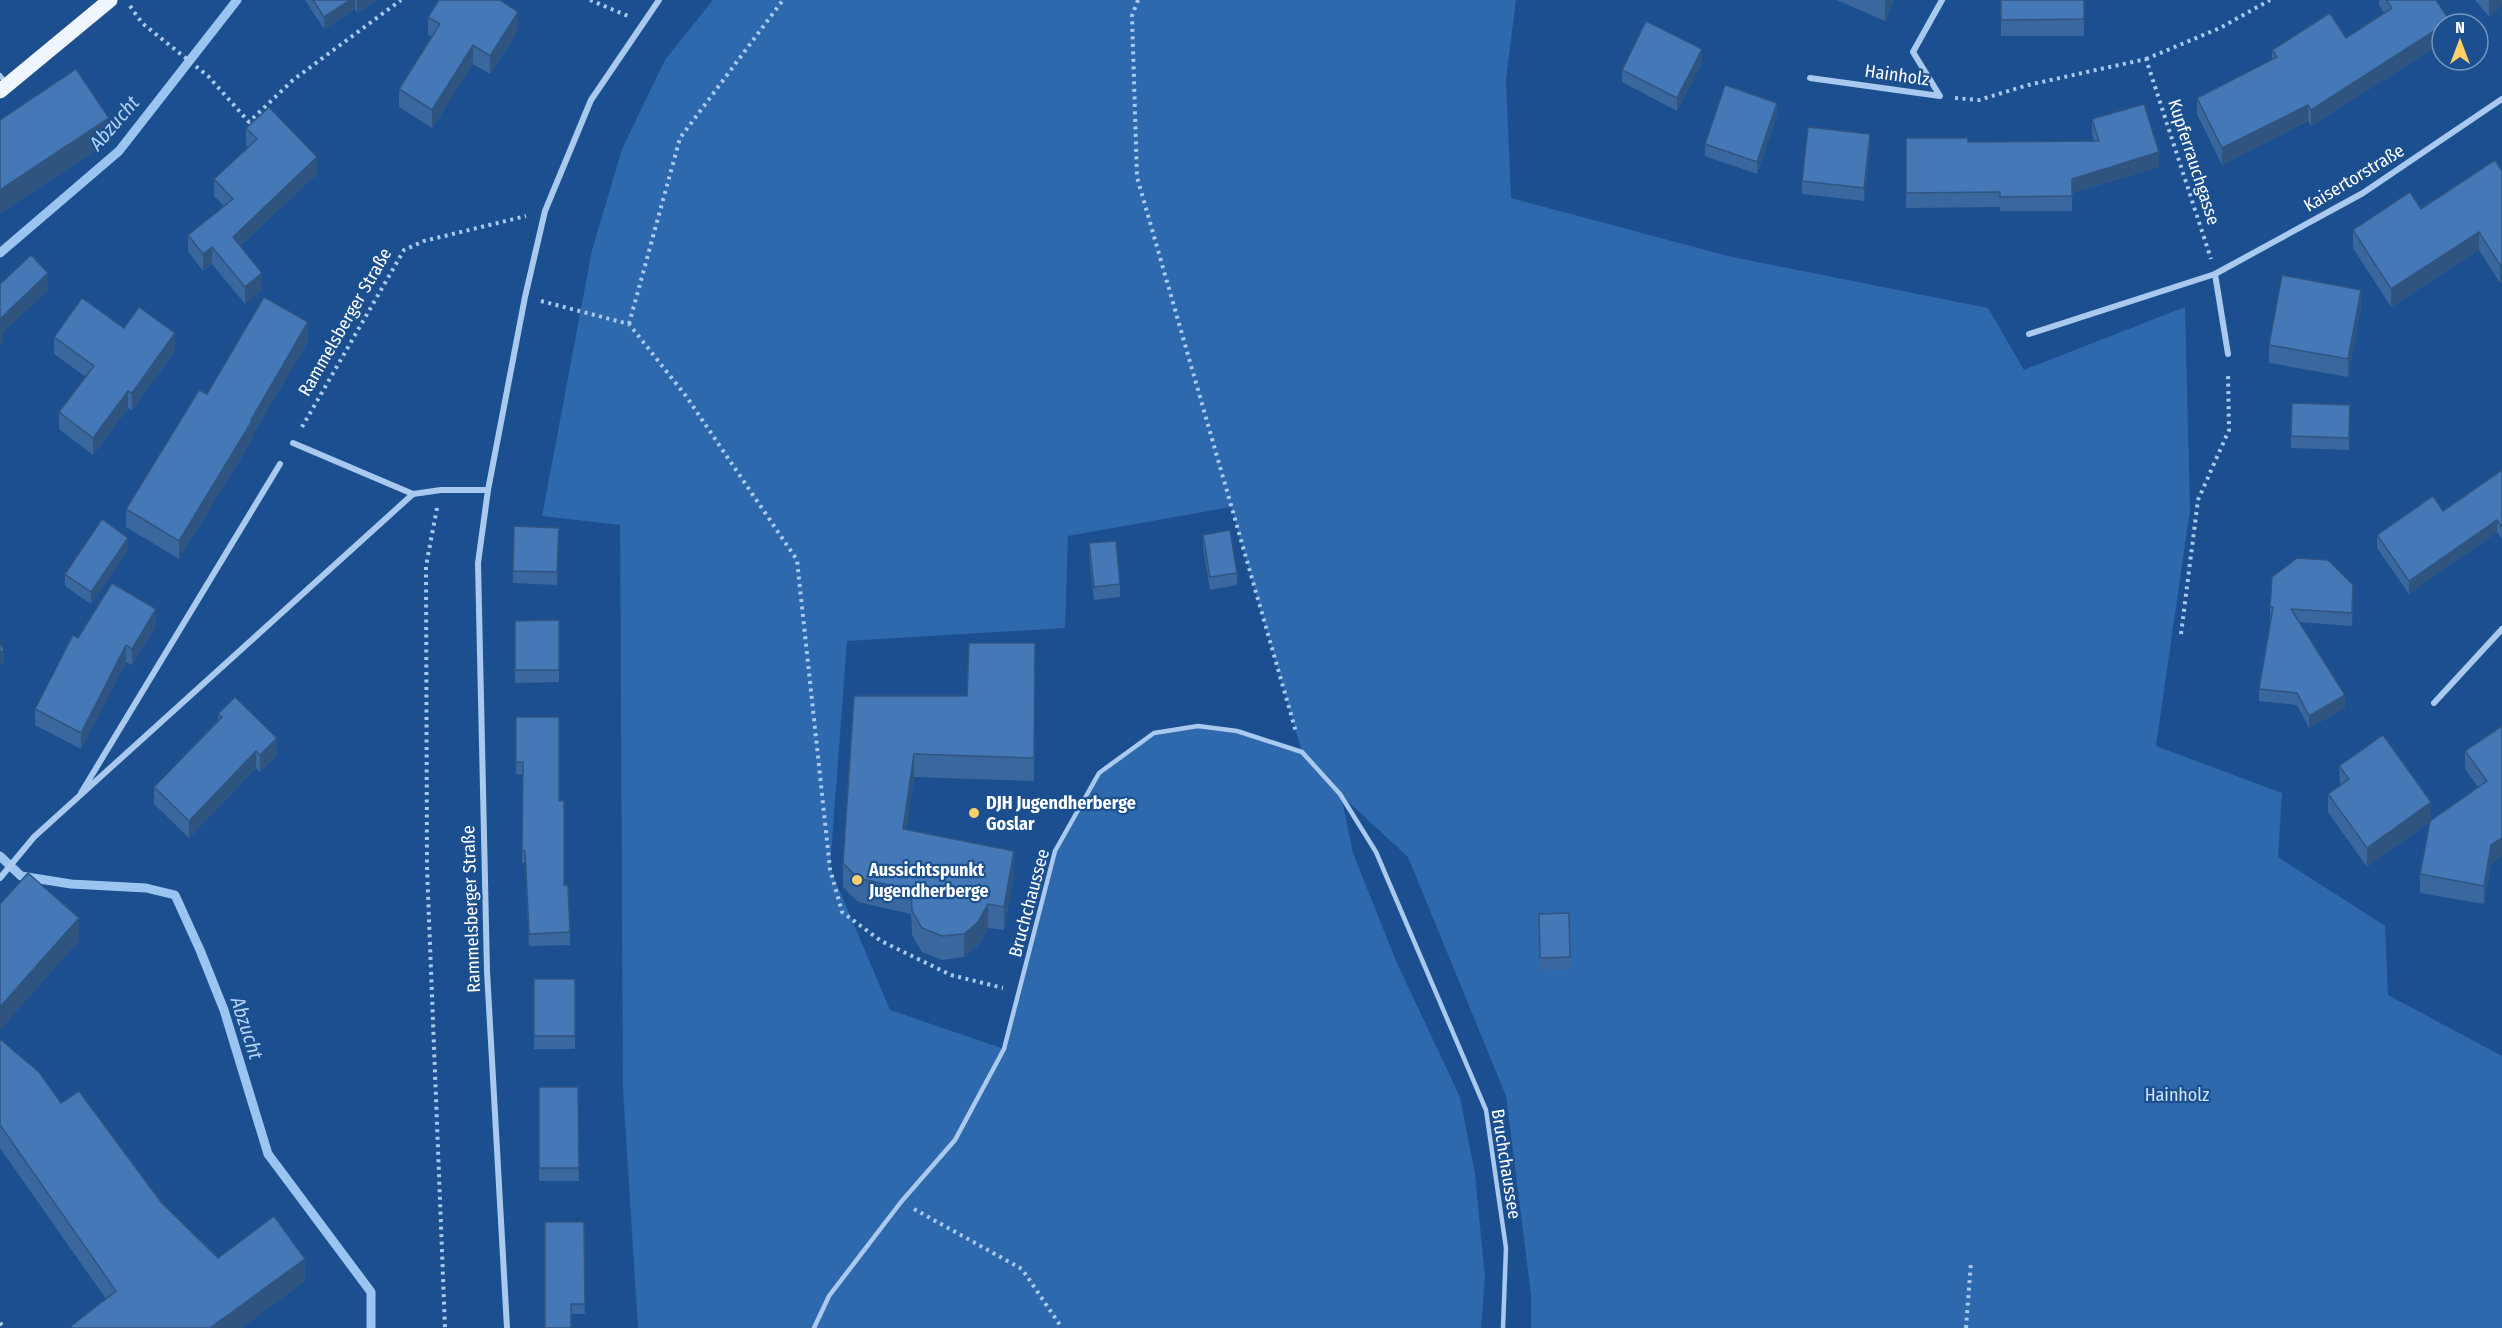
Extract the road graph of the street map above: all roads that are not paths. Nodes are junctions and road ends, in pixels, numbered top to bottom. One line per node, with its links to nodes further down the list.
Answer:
1 (110, 0): 5 (main road)
2 (659, 0): 12 (street, Rammelsberger Straße)
3 (1942, 0): 4 (street, Hainholz)
4 (1810, 78)
5 (2, 84)
6 (2502, 99): 7 (street, Kaisertorstraße)
7 (2216, 274): 8 (street, Kaisertorstraße); 9 (street)
8 (2029, 334)
9 (2228, 354)
10 (293, 443): 13 (street)
11 (280, 464): 16 (street)
12 (488, 490): 13 (street); 18 (street, Rammelsberger Straße)
13 (413, 494): 16 (street)
14 (2502, 629): 15 (street)
15 (2434, 704)
16 (78, 799): 17 (street)
17 (0, 878)
18 (507, 1328)
19 (814, 1328): 20 (lane, Bruchchaussee)
20 (1503, 1328)

